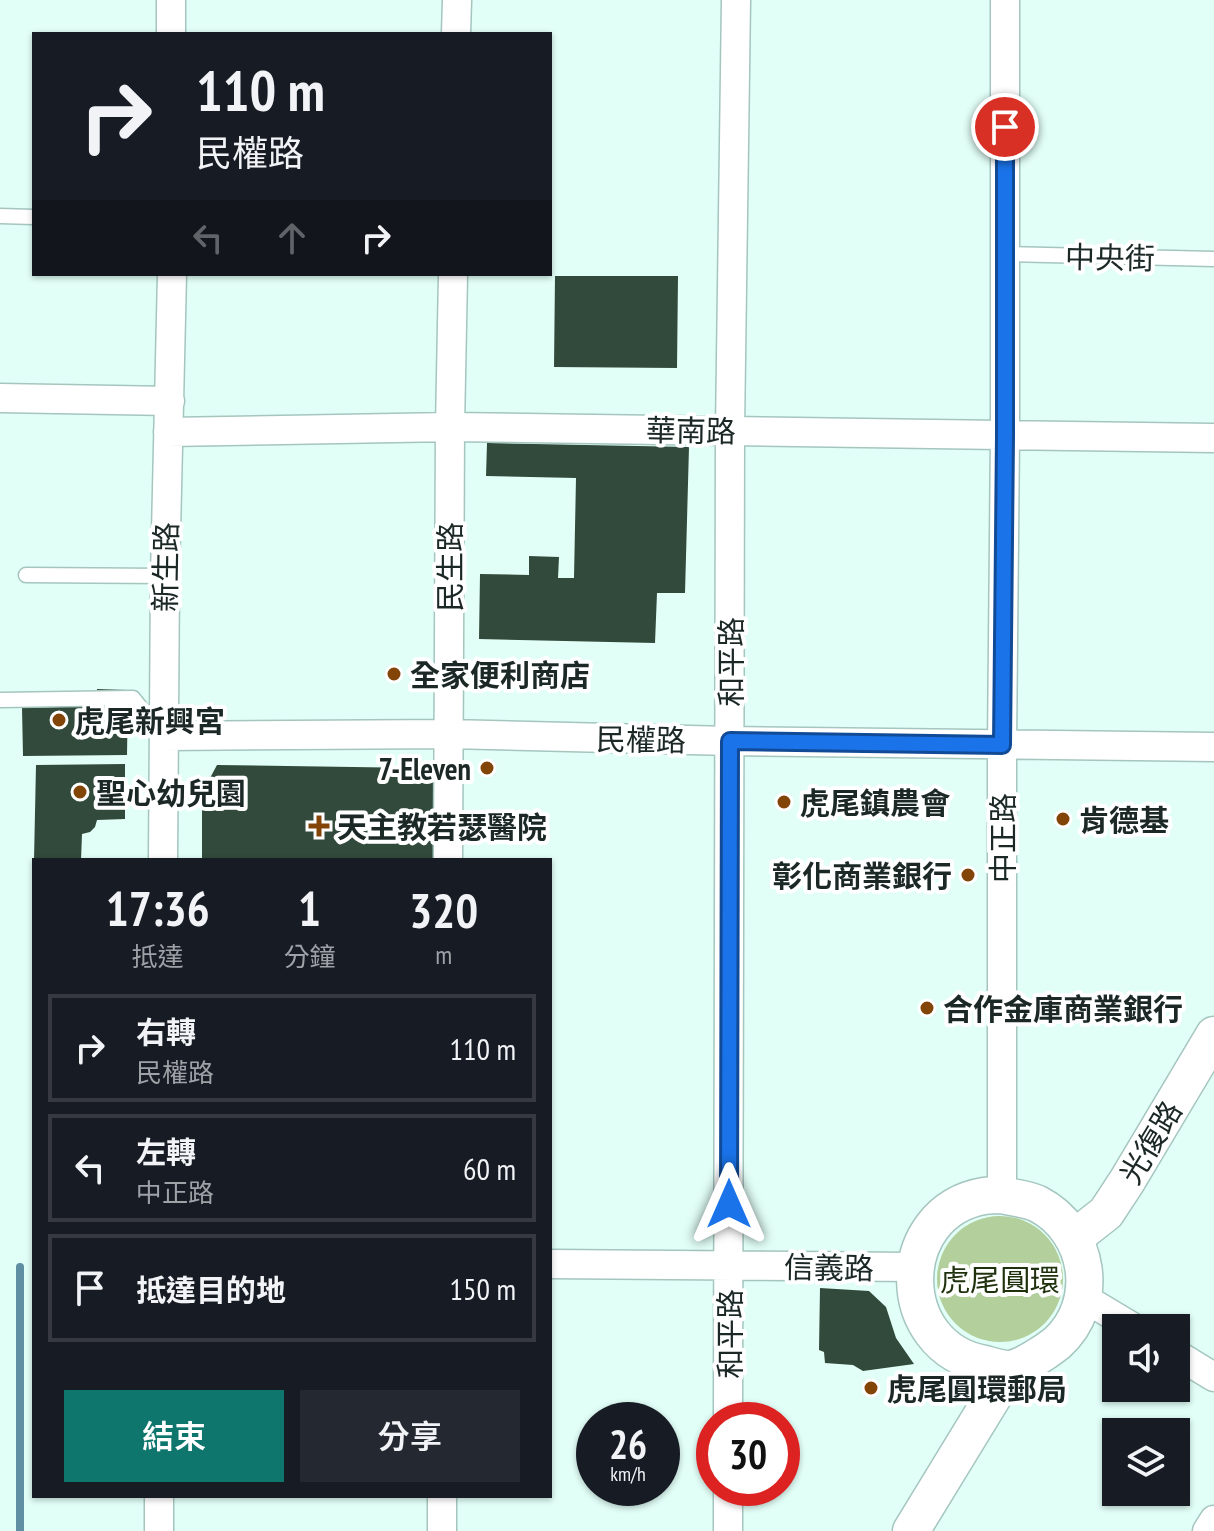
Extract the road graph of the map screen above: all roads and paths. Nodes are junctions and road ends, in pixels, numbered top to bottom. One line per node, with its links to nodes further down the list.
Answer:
1 (171, 0): 5 (street)
2 (457, 0): 6 (street)
3 (736, 0): 16 (street, 和平路)
4 (1005, 0): 9 (street, 中正路)
5 (171, 32)
6 (456, 32)
7 (0, 216): 8 (lane)
8 (32, 217)
9 (1005, 254): 10 (lane, 中央街); 18 (street, 中正路)
10 (1214, 259)
11 (172, 276): 14 (street, 新生路)
12 (453, 276): 15 (street, 民生路)
13 (0, 398): 14 (street)
14 (170, 401): 17 (street, 新生路)
15 (450, 427): 16 (street, 華南路); 17 (street, 華南路); 23 (street, 民生路)
16 (730, 430): 18 (street, 華南路); 25 (street, 和平路)
17 (168, 432): 21 (street, 新生路)
18 (1005, 436): 19 (street, 華南路); 26 (street, 中正路)
19 (1214, 438)
20 (26, 575): 21 (lane)
21 (165, 576): 24 (street, 新生路)
22 (0, 700): 24 (lane)
23 (449, 734): 24 (street, 民權路); 25 (street, 民權路); 29 (street, 民生路)
24 (164, 736): 28 (street, 新生路)
25 (730, 741): 26 (street, 民權路); 34 (street, 和平路)
26 (1002, 745): 27 (street, 民權路); 31 (street, 中正路)
27 (1214, 747)
28 (163, 858)
29 (448, 858)
30 (1214, 1035): 32 (street, 光復路)
31 (1002, 1195): 32 (street); 35 (street)
32 (1074, 1238): 36 (street)
33 (552, 1264): 34 (street, 信義路)
34 (729, 1266): 35 (street, 信義路); 41 (street, 和平路)
35 (915, 1267): 39 (street)
36 (1084, 1298): 37 (street); 39 (street)
37 (1111, 1314)
38 (1190, 1362): 40 (street)
39 (1010, 1369): 49 (street)
40 (1214, 1377)
41 (728, 1402)
42 (159, 1498): 46 (street)
43 (442, 1498): 47 (street)
44 (728, 1506): 48 (street)
45 (1214, 1520): 50 (street)
46 (159, 1531)
47 (442, 1531)
48 (728, 1531)
49 (911, 1531)
50 (1207, 1531)

